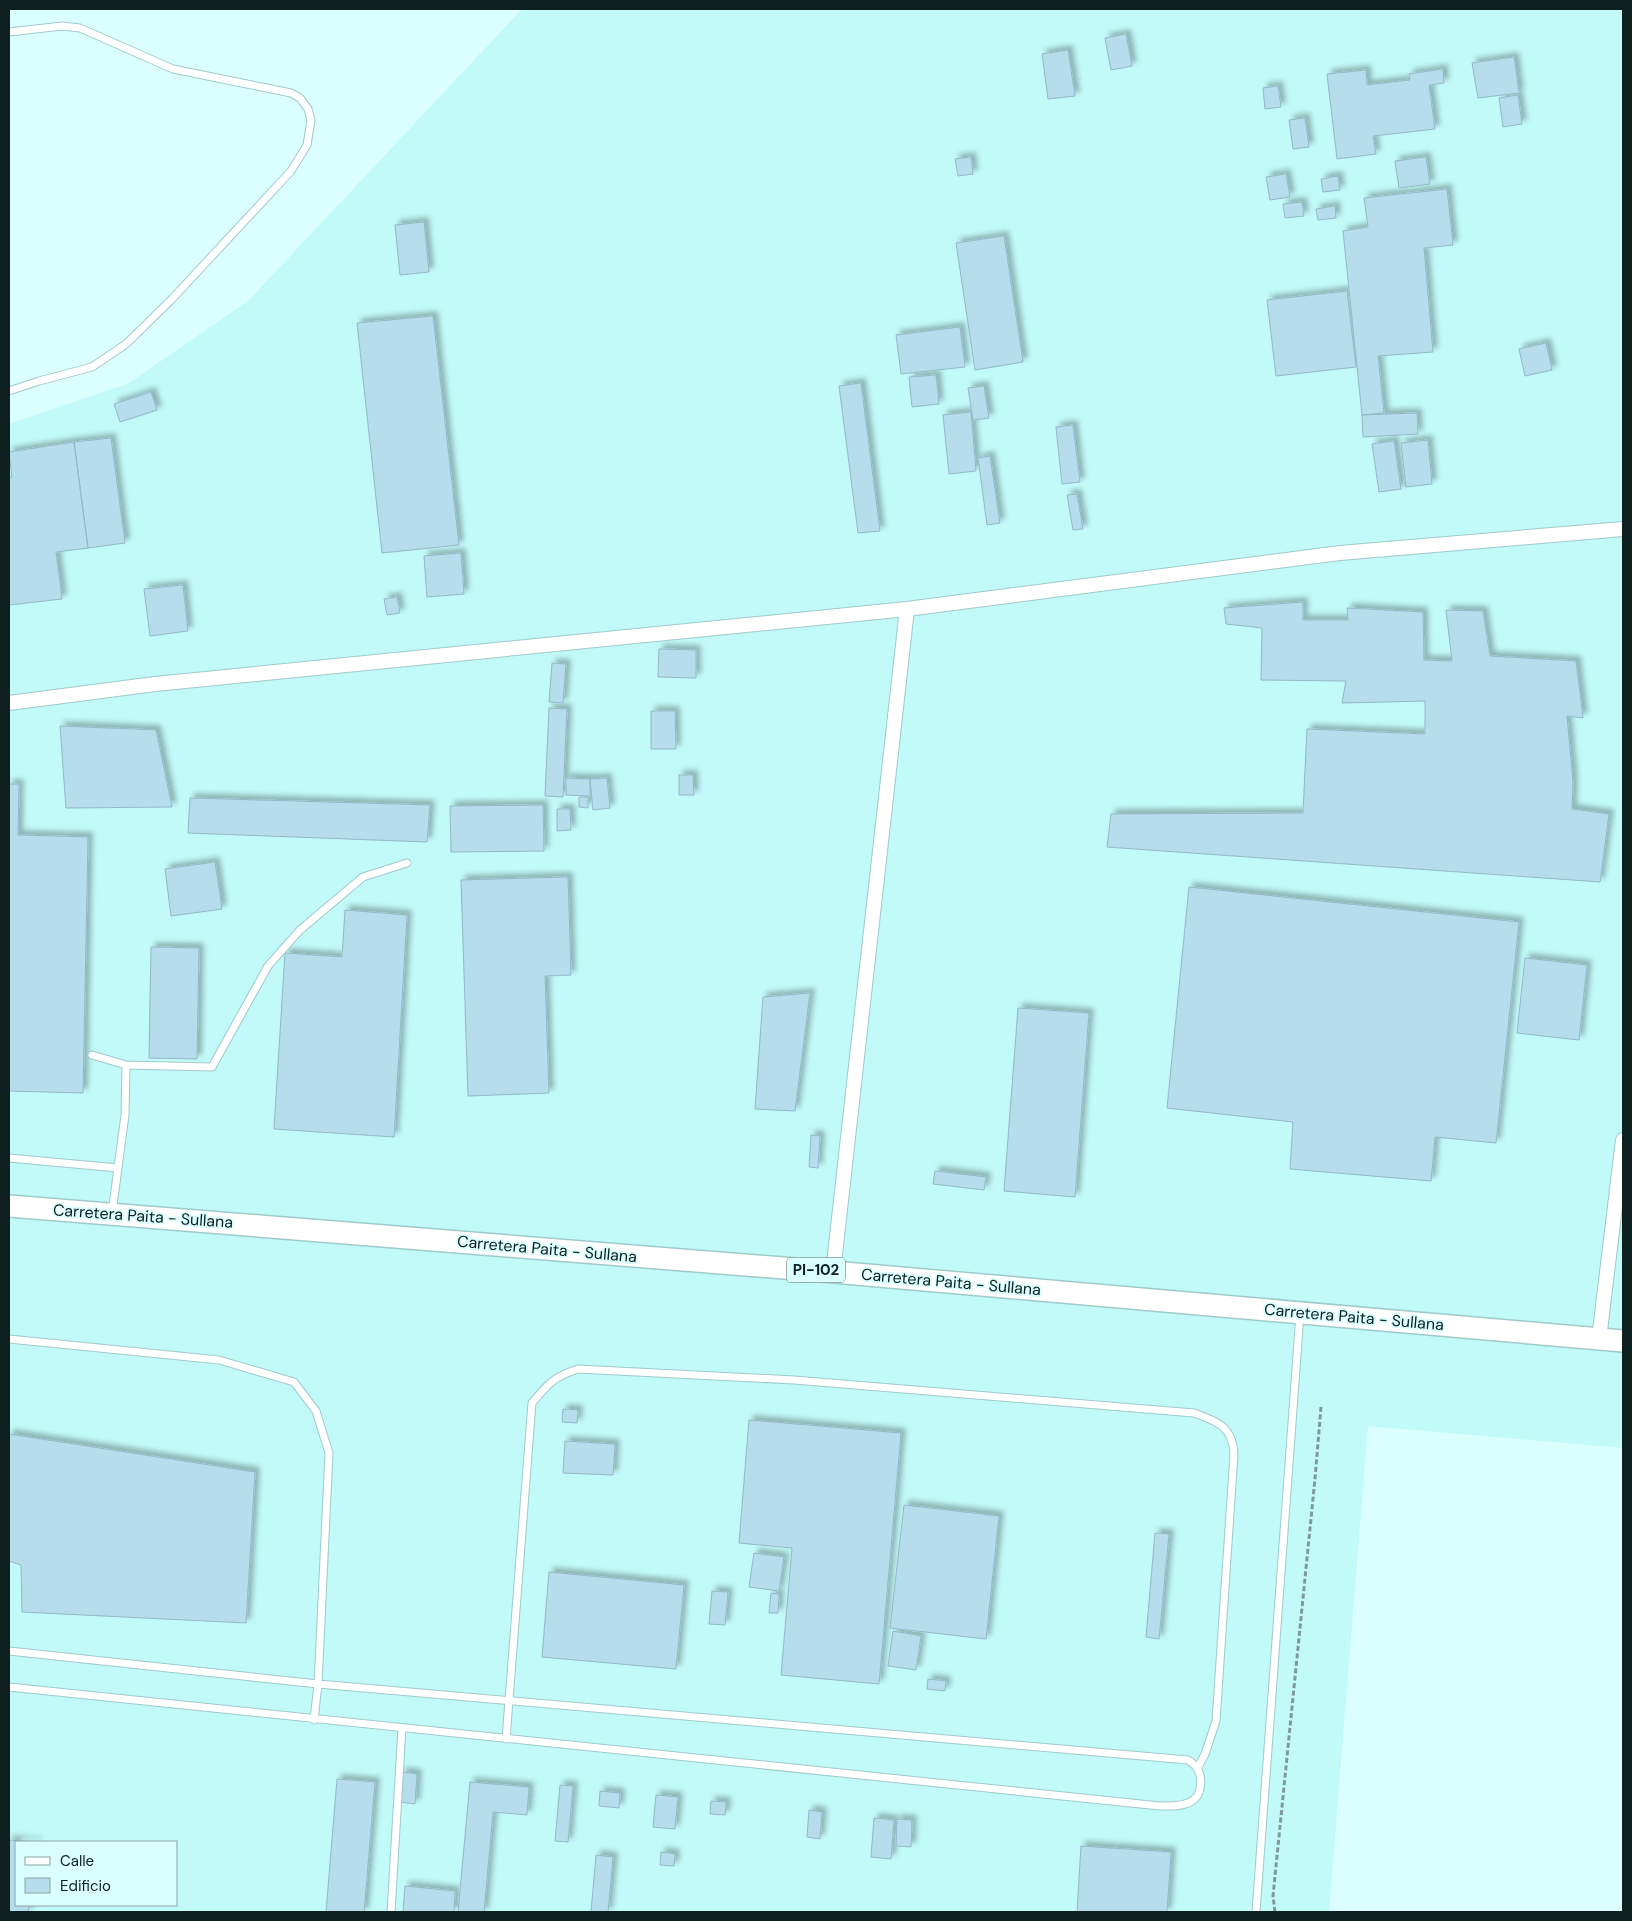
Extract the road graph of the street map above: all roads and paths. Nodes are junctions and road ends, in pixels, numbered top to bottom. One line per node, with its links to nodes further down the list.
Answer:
1 (9, 32): 2 (lane)
2 (9, 391)
3 (1623, 529): 4 (street)
4 (906, 609): 5 (street); 14 (street)
5 (9, 703)
6 (407, 863): 8 (lane)
7 (92, 1055): 8 (lane)
8 (126, 1064): 11 (lane)
9 (1623, 1140): 17 (street)
10 (9, 1158): 11 (lane)
11 (118, 1168): 13 (lane)
12 (9, 1206): 13 (main road, Carretera Paita - Sullana / PI-102)
13 (112, 1213): 14 (main road, Carretera Paita - Sullana / PI-102)
14 (834, 1272): 15 (main road, Carretera Paita - Sullana / PI-102)
15 (1300, 1312): 17 (main road, Carretera Paita - Sullana / PI-102); 29 (lane)
16 (9, 1339): 21 (lane)
17 (1599, 1339): 18 (main road, Carretera Paita - Sullana / PI-102)
18 (1623, 1341)
19 (1321, 1407): 30 (path)
20 (9, 1652): 21 (lane)
21 (318, 1684): 23 (lane); 24 (lane)
22 (9, 1687): 24 (lane)
23 (509, 1700): 26 (lane); 27 (lane); 27 (lane)
24 (314, 1720): 25 (lane)
25 (402, 1728): 26 (lane); 28 (lane)
26 (506, 1739): 27 (lane)
27 (1197, 1768)
28 (391, 1912)
29 (1256, 1912)
30 (1275, 1912)

